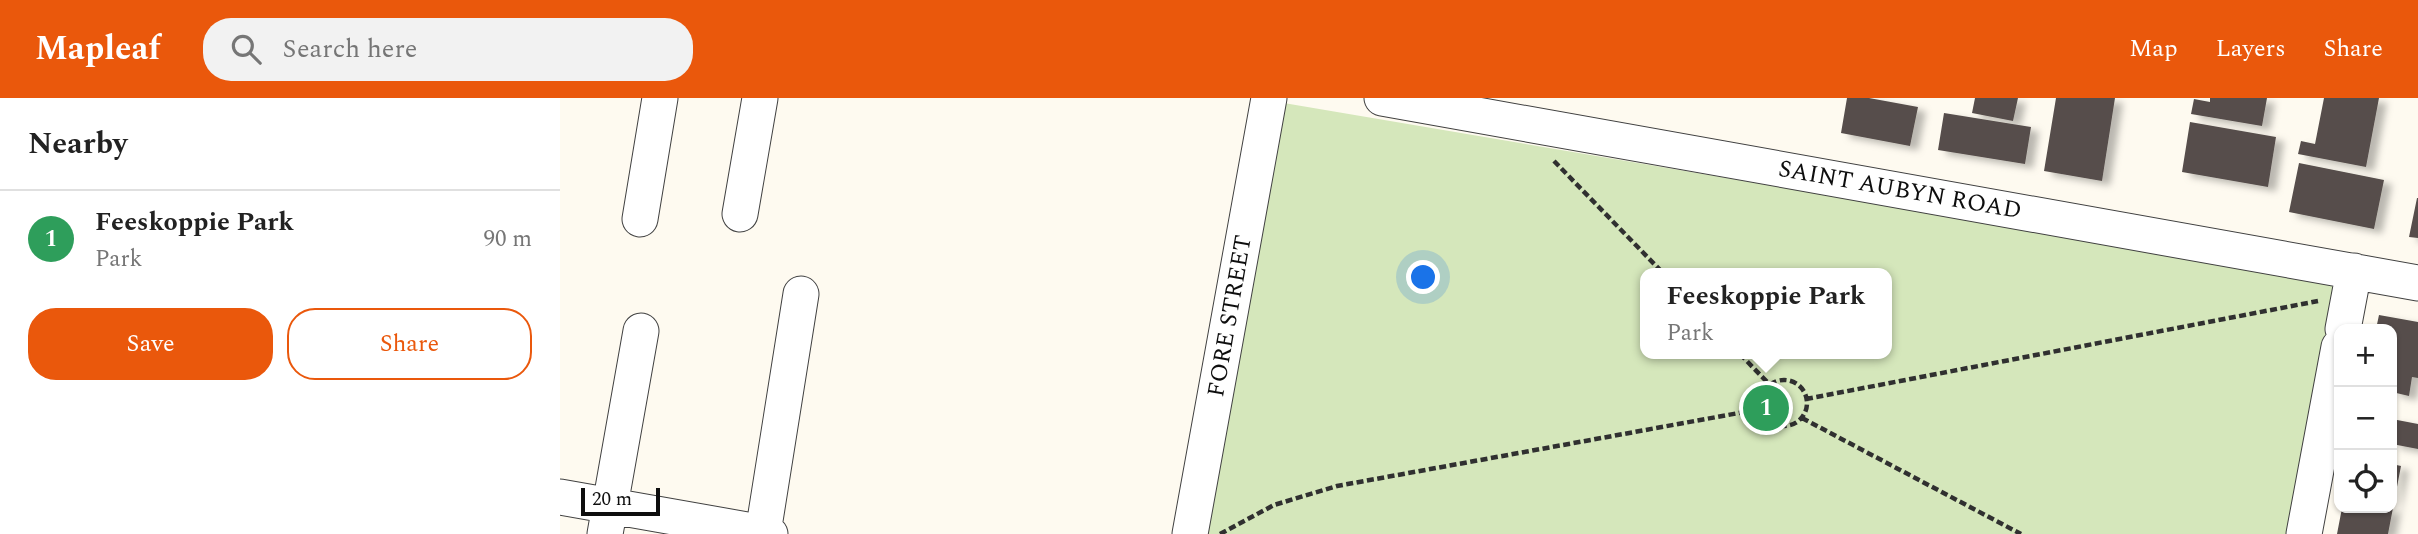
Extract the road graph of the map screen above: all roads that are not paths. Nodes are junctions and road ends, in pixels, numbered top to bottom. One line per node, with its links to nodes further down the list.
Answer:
1 (660, 98): 6 (street)
2 (760, 98): 5 (street)
3 (1269, 98): 16 (street, FORE STREET)
4 (1382, 98): 7 (street, SAINT AUBYN ROAD)
5 (740, 214)
6 (640, 219)
7 (2351, 283): 8 (street, SAINT AUBYN ROAD); 10 (street)
8 (2418, 283)
9 (801, 294): 15 (street)
10 (2344, 324)
11 (640, 331): 14 (street)
12 (2334, 374): 17 (street)
13 (560, 497): 14 (street)
14 (608, 520): 15 (street)
15 (767, 533)
16 (1190, 534)
17 (2304, 534)

